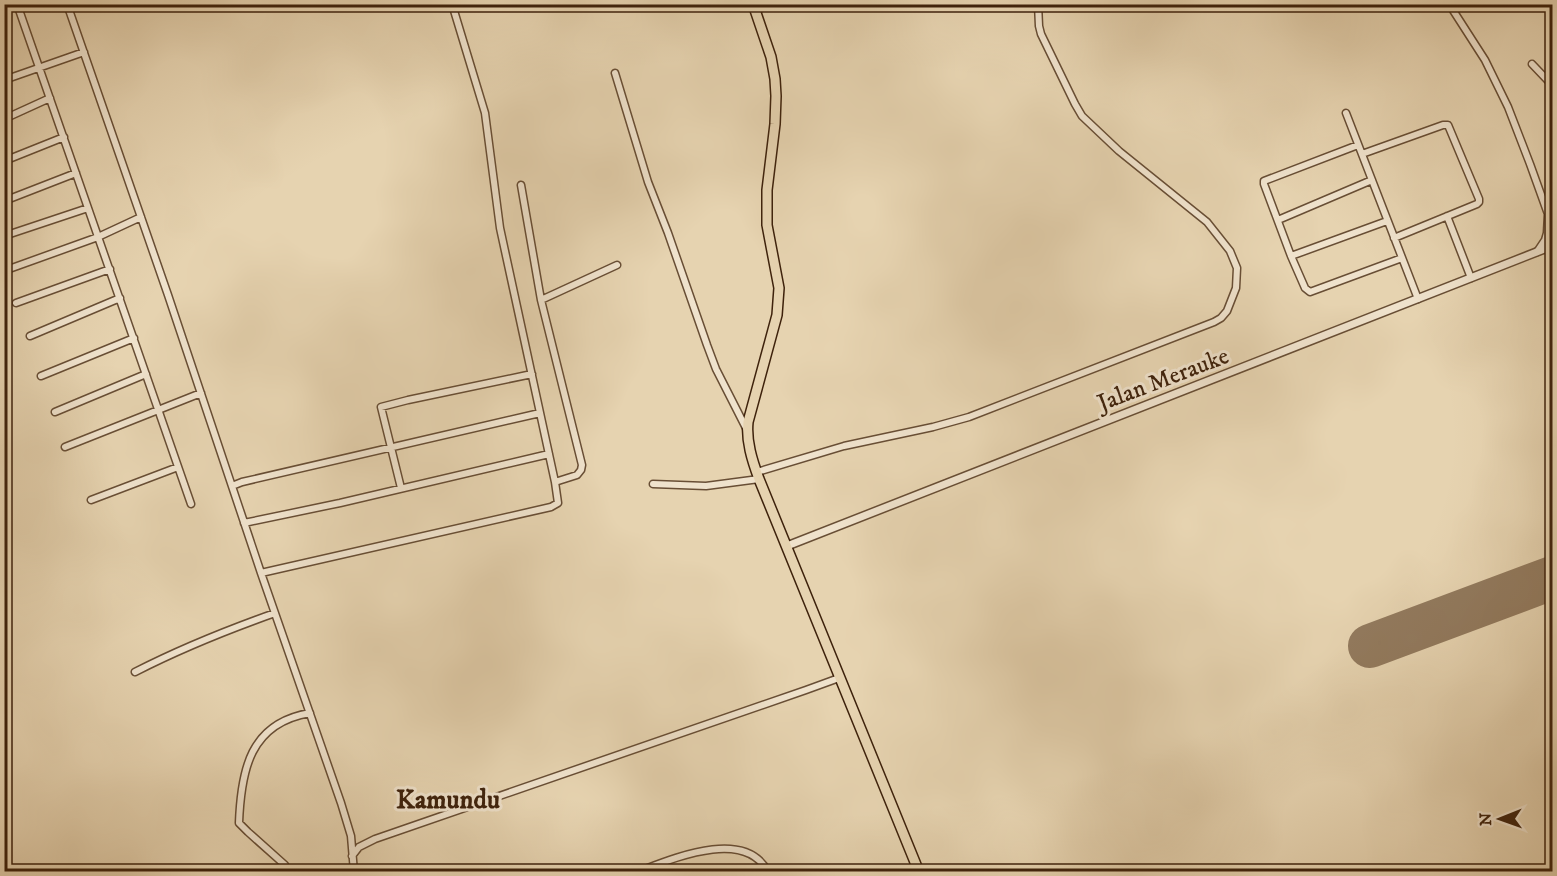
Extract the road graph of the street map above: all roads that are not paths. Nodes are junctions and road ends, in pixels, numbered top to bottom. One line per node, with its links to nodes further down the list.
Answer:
1 (17, 4): 11 (street)
2 (79, 4): 7 (street)
3 (452, 4): 49 (street)
4 (768, 4): 8 (street)
5 (1038, 4): 60 (street)
6 (1449, 4): 35 (street)
7 (68, 5): 9 (street)
8 (755, 8): 55 (highway)
9 (84, 52): 11 (street); 28 (street)
10 (1532, 64): 14 (street)
11 (39, 68): 13 (street); 15 (street)
12 (615, 73): 55 (street)
13 (4, 80)
14 (1552, 85)
15 (50, 98): 17 (street); 18 (street)
16 (1346, 113): 19 (street)
17 (4, 119)
18 (64, 137): 21 (street); 22 (street)
19 (1358, 145): 20 (street); 29 (street)
20 (1362, 154): 23 (street); 27 (street)
21 (4, 161)
22 (76, 174): 25 (street); 26 (street)
23 (1372, 180): 29 (street); 30 (street)
24 (521, 185): 44 (street)
25 (4, 201)
26 (88, 208): 31 (street); 32 (street)
27 (1447, 216): 33 (street); 41 (street)
28 (141, 218): 32 (street); 51 (street)
29 (1278, 220): 36 (street)
30 (1388, 221): 33 (street); 36 (street)
31 (4, 236)
32 (98, 237): 39 (street); 40 (street)
33 (1394, 238): 37 (street)
34 (1552, 246): 35 (street, Jalan Merauke)
35 (1536, 252): 41 (street, Jalan Merauke)
36 (1291, 256): 37 (street)
37 (1402, 258): 43 (street)
38 (617, 266): 44 (street)
39 (9, 269)
40 (110, 269): 42 (street); 45 (street)
41 (1471, 278): 43 (street, Jalan Merauke)
42 (120, 298): 46 (street); 47 (street)
43 (1418, 299): 68 (street, Jalan Merauke)
44 (541, 300): 61 (street)
45 (16, 303)
46 (30, 336)
47 (134, 338): 48 (street); 50 (street)
48 (146, 374): 52 (street); 53 (street)
49 (532, 374): 54 (street); 57 (street)
50 (41, 376)
51 (201, 393): 52 (street); 63 (street)
52 (159, 409): 56 (street); 59 (street)
53 (55, 412)
54 (540, 413): 57 (street); 58 (street)
55 (747, 430): 60 (highway)
56 (65, 447)
57 (391, 448): 63 (street); 64 (street)
58 (549, 454): 61 (street); 64 (street)
59 (178, 466): 65 (street); 66 (street)
60 (758, 476): 62 (street); 68 (highway)
61 (555, 482): 69 (street)
62 (653, 484)
63 (232, 486): 67 (street)
64 (401, 488): 67 (street)
65 (90, 500)
66 (191, 504)
67 (244, 523): 69 (street)
68 (787, 546): 72 (highway)
69 (261, 573): 70 (street)
70 (275, 613): 71 (street); 73 (street)
71 (135, 672)
72 (839, 678): 74 (street); 79 (highway)
73 (310, 713): 74 (street); 75 (street)
74 (352, 856): 76 (street)
75 (286, 872)
76 (354, 872)
77 (637, 872): 78 (street)
78 (768, 872)
79 (919, 872)

